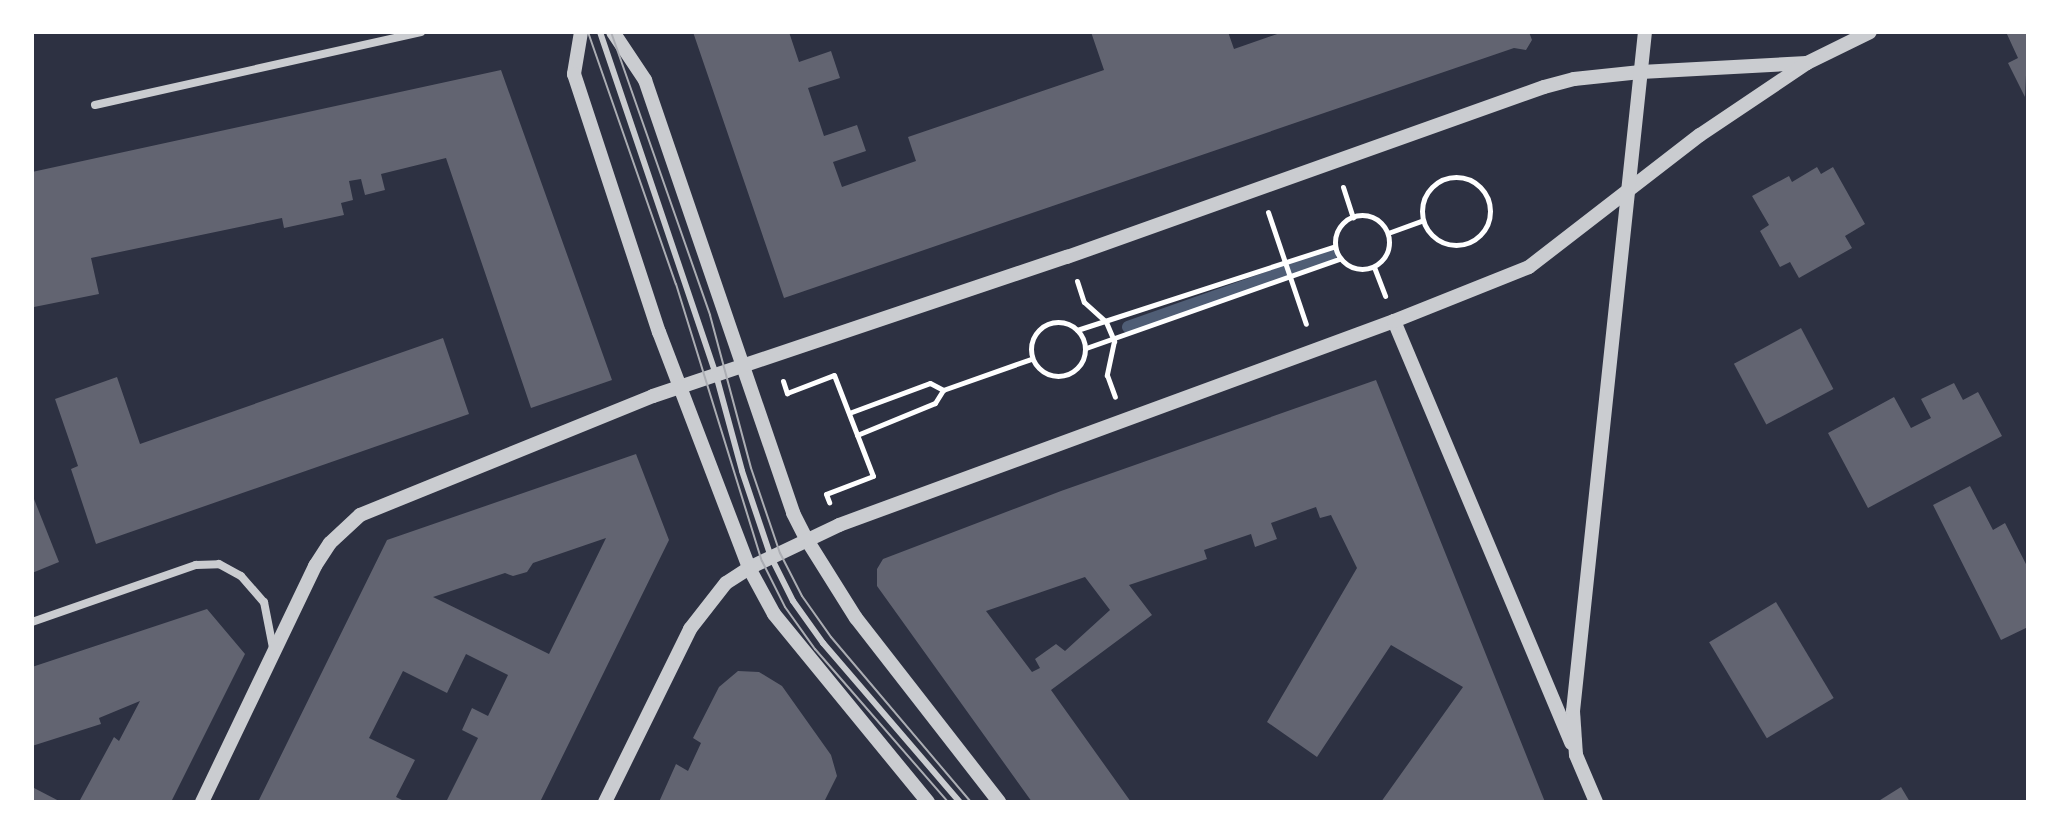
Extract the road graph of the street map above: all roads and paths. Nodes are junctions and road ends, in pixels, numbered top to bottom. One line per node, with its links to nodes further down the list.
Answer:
1 (421, 32): 9 (street)
2 (581, 32): 29 (street)
3 (600, 32): 28 (lane)
4 (613, 32): 27 (street)
5 (1645, 32): 8 (street)
6 (1870, 32): 7 (street)
7 (1807, 63): 8 (street); 10 (street)
8 (1641, 72): 10 (street); 11 (street)
9 (95, 105)
10 (1629, 186): 19 (street); 40 (street)
11 (1260, 189): 15 (street); 17 (path)
12 (1423, 220): 12 (path); 13 (path)
13 (1388, 233): 14 (path); 16 (path)
14 (1335, 246): 16 (path); 17 (path)
15 (1067, 257): 20 (path); 25 (street)
16 (1341, 258): 18 (path)
17 (1286, 263): 18 (path); 20 (path)
18 (1290, 278): 22 (path); 24 (path)
19 (1394, 321): 24 (street); 40 (street)
20 (1106, 322): 21 (path); 22 (path)
21 (1077, 330): 23 (path); 26 (path)
22 (1114, 341): 23 (path); 32 (path)
23 (1086, 348): 26 (path)
24 (1314, 351): 32 (street)
25 (775, 356): 27 (street); 31 (path)
26 (1031, 359): 30 (path)
27 (745, 366): 28 (street); 35 (street)
28 (716, 375): 29 (street); 36 (lane)
29 (680, 388): 37 (street); 39 (street)
30 (943, 390): 31 (path); 33 (path)
31 (849, 413): 33 (path)
32 (1124, 420): 34 (street)
33 (857, 435): 34 (path)
34 (839, 525): 35 (street)
35 (807, 540): 36 (street); 45 (street)
36 (771, 557): 37 (street); 44 (lane)
37 (749, 568): 42 (street); 43 (street)
38 (32, 622): 39 (street)
39 (274, 656): 41 (street)
40 (1576, 755): 46 (street)
41 (202, 802)
42 (605, 802)
43 (928, 802)
44 (960, 802)
45 (999, 802)
46 (1596, 802)

